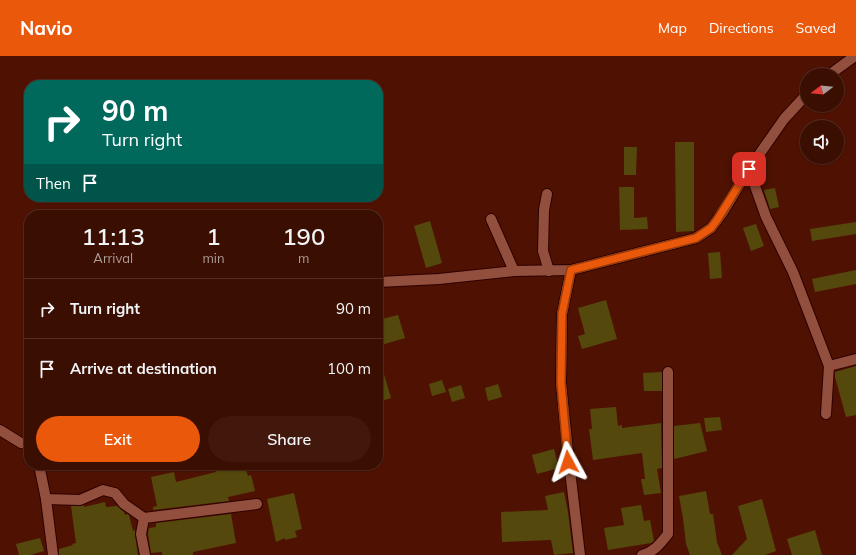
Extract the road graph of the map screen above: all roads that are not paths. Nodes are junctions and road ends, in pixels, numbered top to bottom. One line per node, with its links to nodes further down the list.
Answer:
1 (855, 56): 2 (street)
2 (839, 68)
3 (800, 102): 4 (street)
4 (749, 169): 7 (street); 12 (street)
5 (547, 194): 9 (street)
6 (491, 219): 8 (street)
7 (571, 270): 9 (street); 23 (street)
8 (514, 271): 9 (street); 10 (street)
9 (549, 271)
10 (383, 282)
11 (856, 359): 12 (street)
12 (829, 366): 14 (street)
13 (668, 372): 24 (street)
14 (826, 414)
15 (0, 430): 16 (street)
16 (24, 443)
17 (40, 470): 18 (street)
18 (46, 499): 20 (street); 21 (street)
19 (257, 504): 20 (street)
20 (144, 518): 22 (street)
21 (53, 555)
22 (146, 555)
23 (580, 555)
24 (642, 555)

